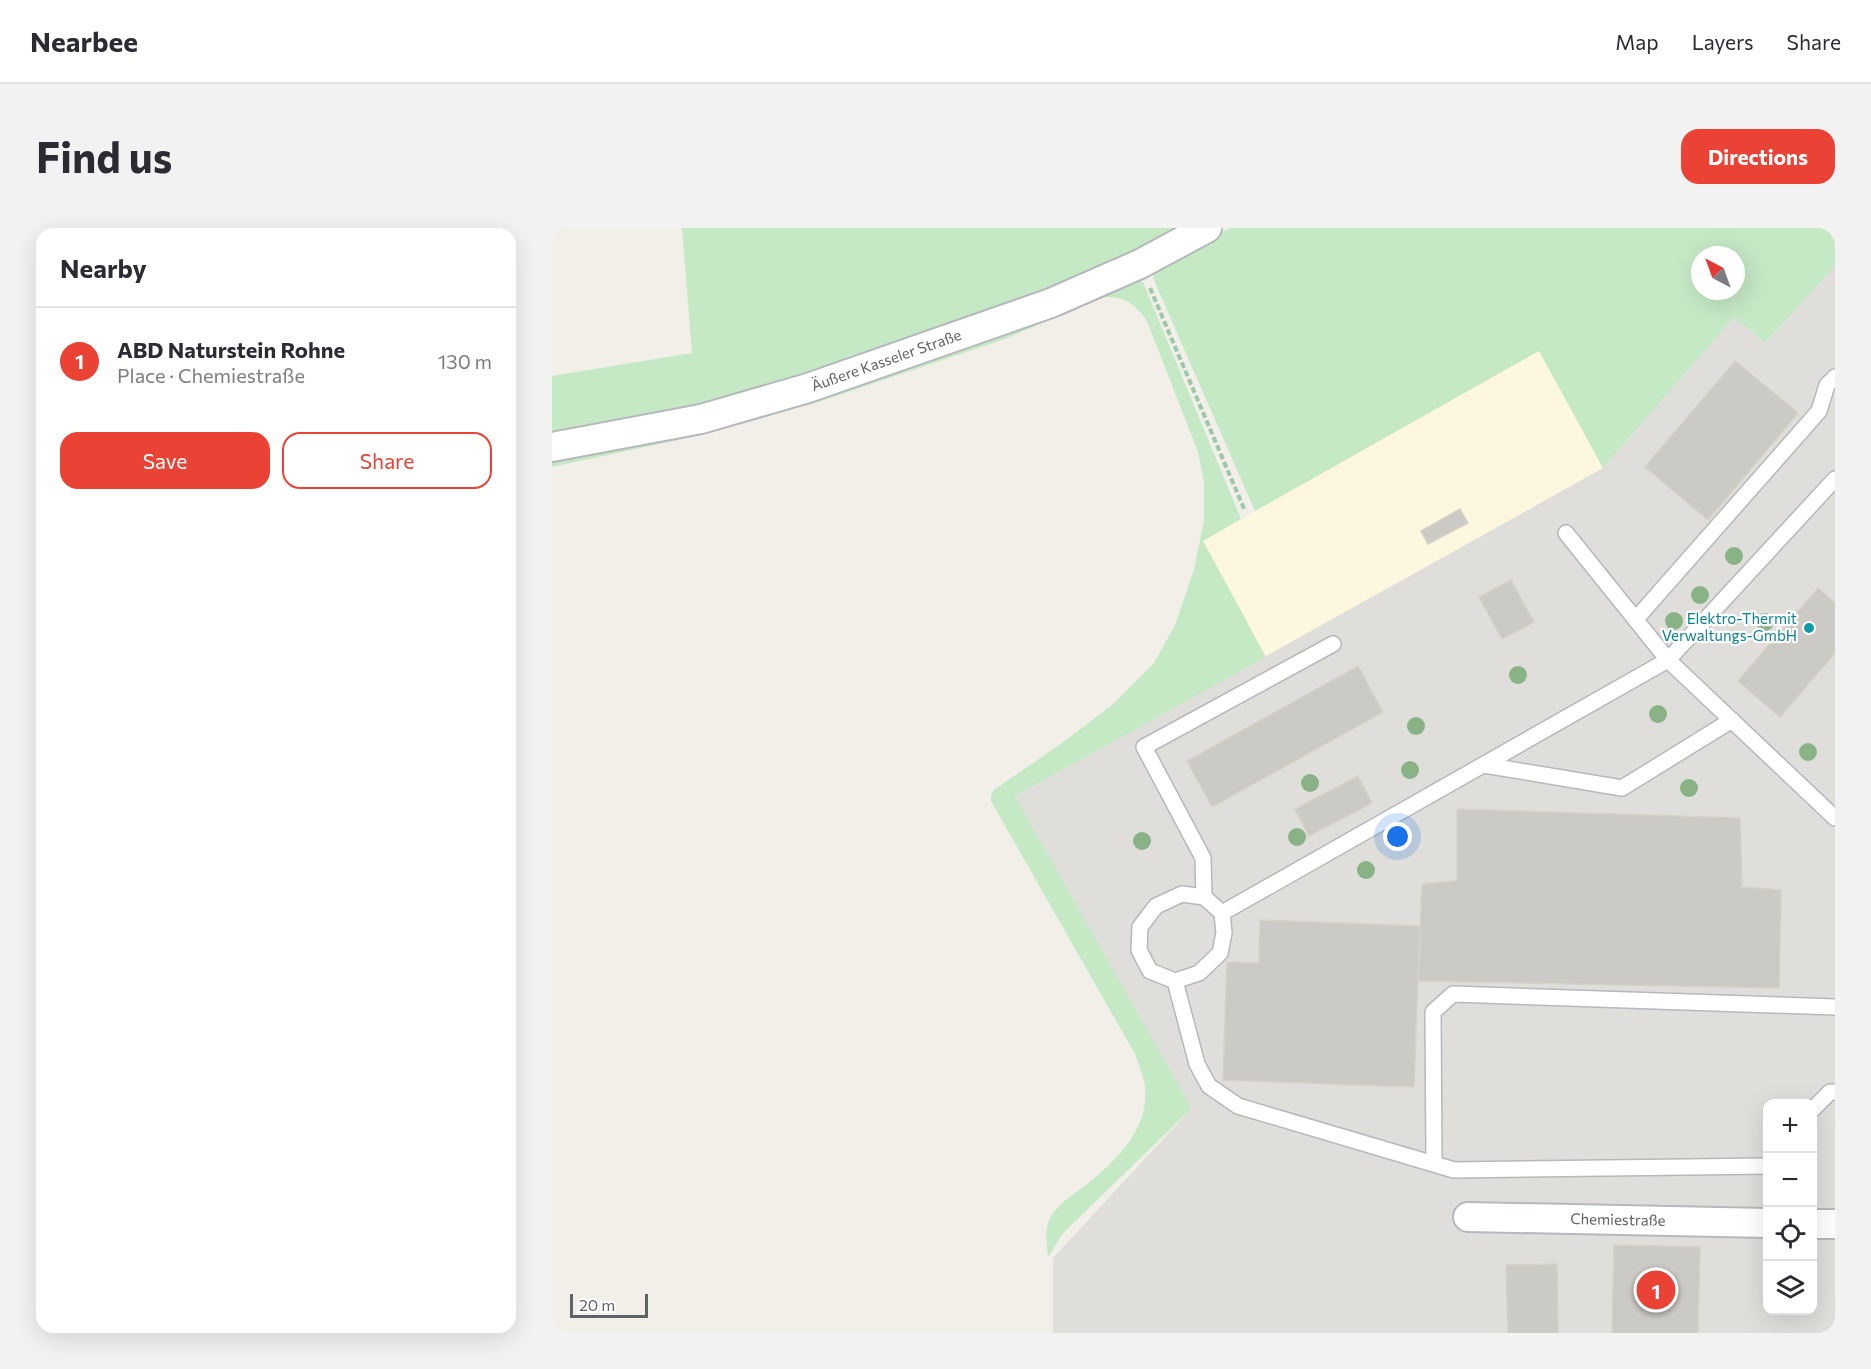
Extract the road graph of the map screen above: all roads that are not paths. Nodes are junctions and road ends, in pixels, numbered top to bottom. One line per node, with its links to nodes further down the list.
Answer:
1 (1208, 228): 3 (street, Äußere Kasseler Straße)
2 (1835, 377): 6 (lane)
3 (552, 447)
4 (1835, 479): 8 (lane)
5 (1566, 533): 6 (lane)
6 (1636, 620): 8 (lane)
7 (1333, 644): 12 (lane)
8 (1668, 660): 9 (lane); 10 (lane)
9 (1732, 720): 10 (lane); 11 (lane)
10 (1484, 765): 13 (lane)
11 (1835, 818)
12 (1204, 897): 13 (lane); 14 (lane)
13 (1222, 913): 14 (lane)
14 (1175, 981): 18 (lane)
15 (1835, 1007): 18 (lane)
16 (1835, 1092): 17 (lane)
17 (1817, 1105)
18 (1434, 1164): 19 (lane)
19 (1763, 1166)
20 (1468, 1217): 21 (street, Chemiestraße)
21 (1763, 1223)
22 (1817, 1224): 23 (street)
23 (1835, 1224)

